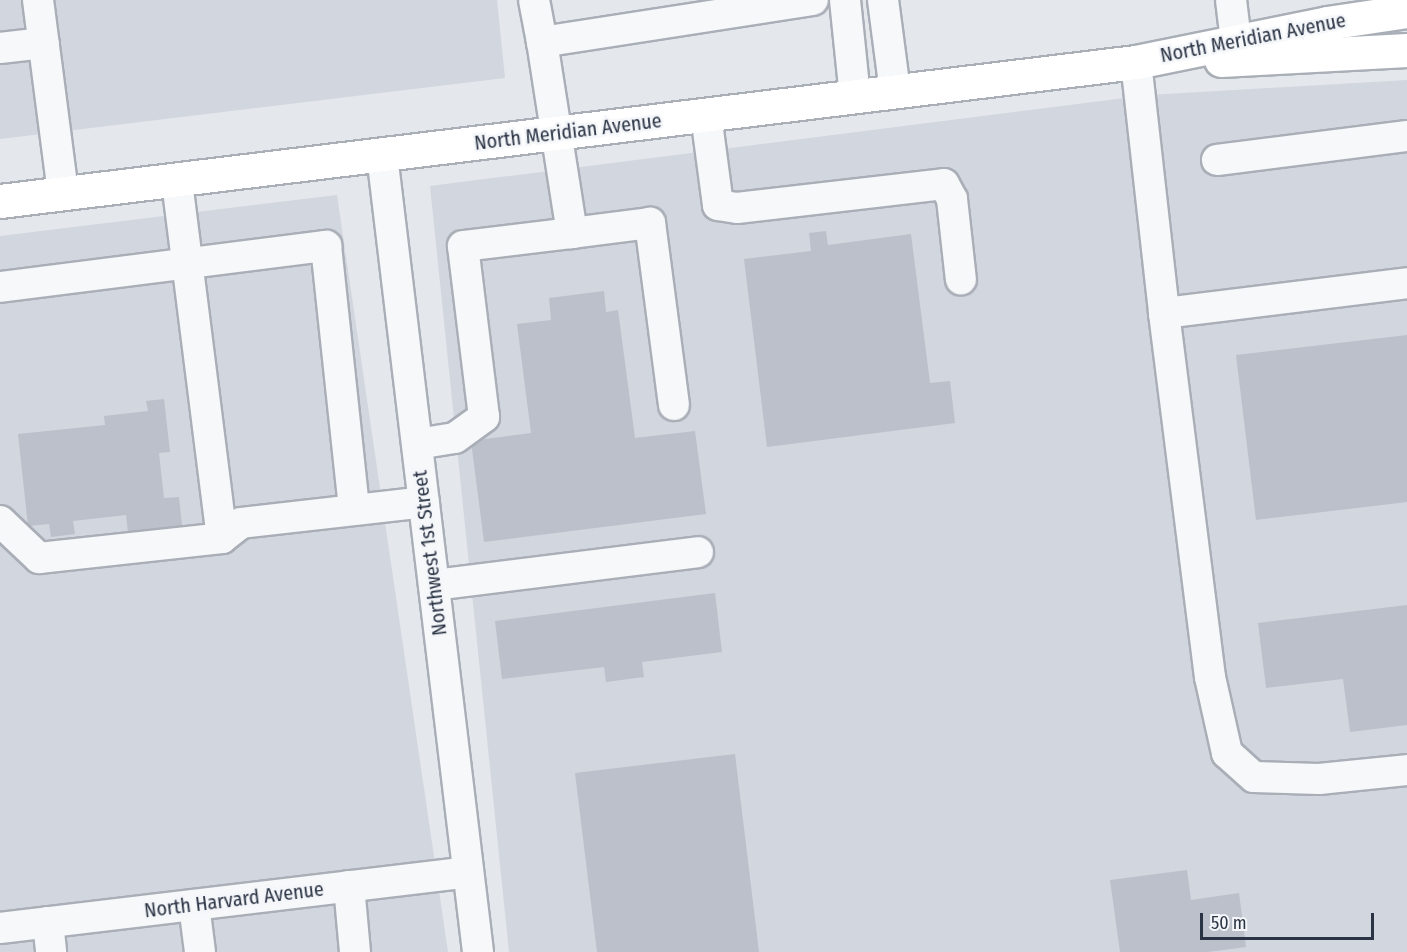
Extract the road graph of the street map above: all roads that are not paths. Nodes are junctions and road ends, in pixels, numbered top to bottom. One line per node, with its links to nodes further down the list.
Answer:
1 (38, 0): 10 (street)
2 (534, 0): 9 (street)
3 (813, 0): 9 (street)
4 (845, 0): 15 (street)
5 (884, 0): 14 (street)
6 (1231, 0): 8 (street)
7 (1407, 11): 8 (main road, North Meridian Avenue)
8 (1236, 41): 13 (main road, North Meridian Avenue)
9 (542, 42): 17 (street)
10 (44, 43): 11 (street); 22 (street)
11 (0, 48)
12 (1407, 50): 13 (main road, North Meridian Avenue)
13 (1136, 62): 14 (main road, North Meridian Avenue); 29 (street)
14 (895, 91): 15 (main road, North Meridian Avenue)
15 (855, 96): 16 (main road, North Meridian Avenue)
16 (706, 115): 17 (main road, North Meridian Avenue); 26 (street)
17 (559, 133): 19 (main road, North Meridian Avenue); 24 (street)
18 (1407, 136): 20 (street)
19 (382, 155): 21 (main road, North Meridian Avenue); 31 (street, Northwest 1st Street)
20 (1217, 160)
21 (177, 180): 22 (main road, North Meridian Avenue); 25 (street)
22 (63, 193): 23 (main road, North Meridian Avenue)
23 (0, 201)
24 (572, 233): 30 (street); 31 (street)
25 (188, 264): 28 (street); 33 (street); 35 (street)
26 (961, 280)
27 (1407, 283): 29 (street)
28 (0, 287)
29 (1164, 313): 38 (street)
30 (674, 405)
31 (417, 444): 32 (street, Northwest 1st Street)
32 (424, 502): 33 (street); 37 (street, Northwest 1st Street)
33 (354, 510): 35 (street)
34 (0, 520): 35 (street)
35 (222, 538)
36 (698, 552): 37 (street)
37 (434, 585): 39 (street, Northwest 1st Street)
38 (1407, 770)
39 (468, 872): 40 (street, North Harvard Avenue); 47 (street, Northwest 1st Street)
40 (348, 886): 41 (street, North Harvard Avenue); 46 (street)
41 (194, 905): 42 (street, North Harvard Avenue); 45 (street)
42 (48, 922): 43 (street, North Harvard Avenue); 44 (street)
43 (0, 928)
44 (51, 952)
45 (200, 952)
46 (355, 952)
47 (478, 952)

